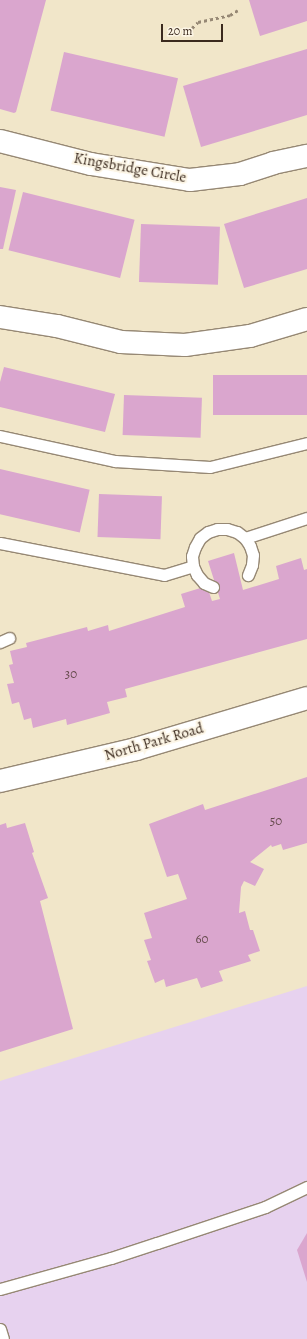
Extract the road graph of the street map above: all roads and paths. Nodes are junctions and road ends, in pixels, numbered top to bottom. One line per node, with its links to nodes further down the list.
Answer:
1 (238, 10): 2 (path)
2 (192, 28)
3 (0, 141): 4 (street, Kingsbridge Circle)
4 (307, 156)
5 (0, 303): 8 (street)
6 (0, 317): 8 (street)
7 (307, 319): 8 (street)
8 (58, 326)
9 (0, 436): 10 (lane)
10 (307, 443)
11 (307, 518): 12 (lane)
12 (245, 538): 14 (lane); 15 (lane)
13 (0, 543): 14 (lane)
14 (193, 566): 16 (lane)
15 (248, 575)
16 (213, 587)
17 (307, 698): 18 (street, North Park Road)
18 (0, 781)
19 (307, 1187): 20 (lane)
20 (0, 1289)
21 (0, 1330): 22 (lane)
22 (3, 1339)

